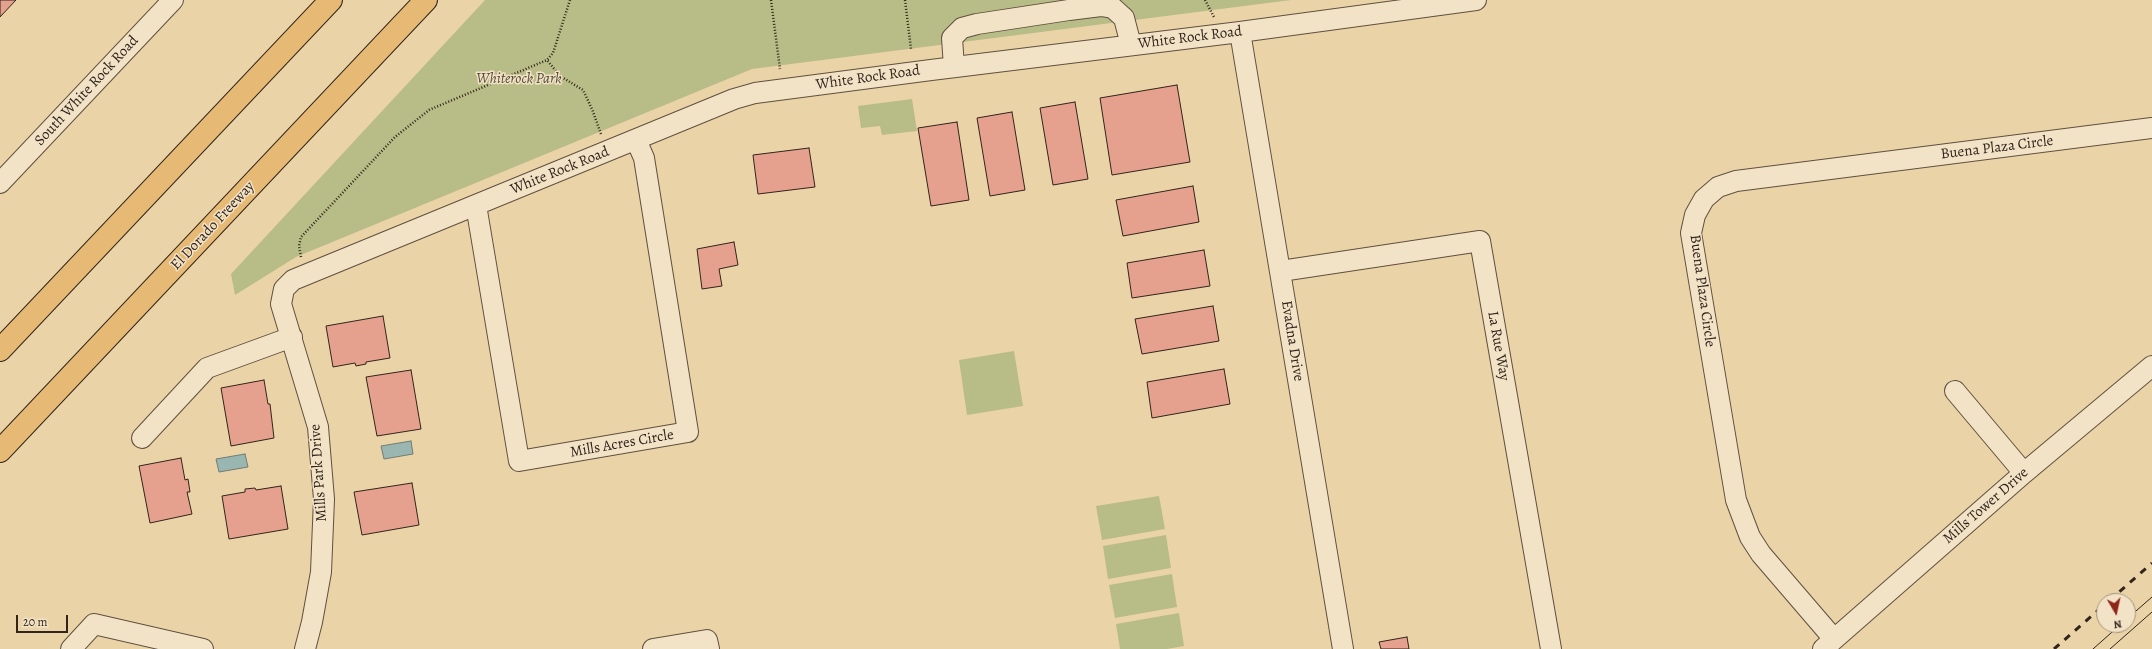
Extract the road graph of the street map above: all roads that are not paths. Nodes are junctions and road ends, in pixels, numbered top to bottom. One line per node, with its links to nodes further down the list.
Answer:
1 (173, 0): 11 (street, South White Rock Road)
2 (331, 0): 16 (highway)
3 (426, 0): 20 (highway, El Dorado Freeway)
4 (1476, 0): 5 (street, White Rock Road)
5 (1402, 5): 6 (street, White Rock Road)
6 (1240, 32): 7 (street, White Rock Road); 13 (street, Evadna Drive)
7 (1131, 45): 8 (street, White Rock Road); 8 (street)
8 (954, 67): 10 (street, White Rock Road)
9 (2152, 128): 22 (street, Buena Plaza Circle)
10 (636, 140): 12 (street, White Rock Road); 12 (street, Mills Acres Circle)
11 (0, 183)
12 (476, 205): 14 (street, White Rock Road)
13 (1280, 271): 28 (street, Evadna Drive); 29 (street, La Rue Way)
14 (293, 280): 15 (street, Mills Park Drive)
15 (292, 337): 19 (street); 25 (street, Mills Park Drive)
16 (0, 350)
17 (2152, 366): 21 (street, Mills Tower Drive)
18 (1955, 391): 21 (street)
19 (142, 438)
20 (0, 451)
21 (2024, 473): 22 (street, Mills Tower Drive)
22 (1828, 644)
23 (71, 649): 24 (street)
24 (204, 649)
25 (305, 649)
26 (654, 649): 27 (street)
27 (708, 649)
28 (1343, 649)
29 (1551, 649)

